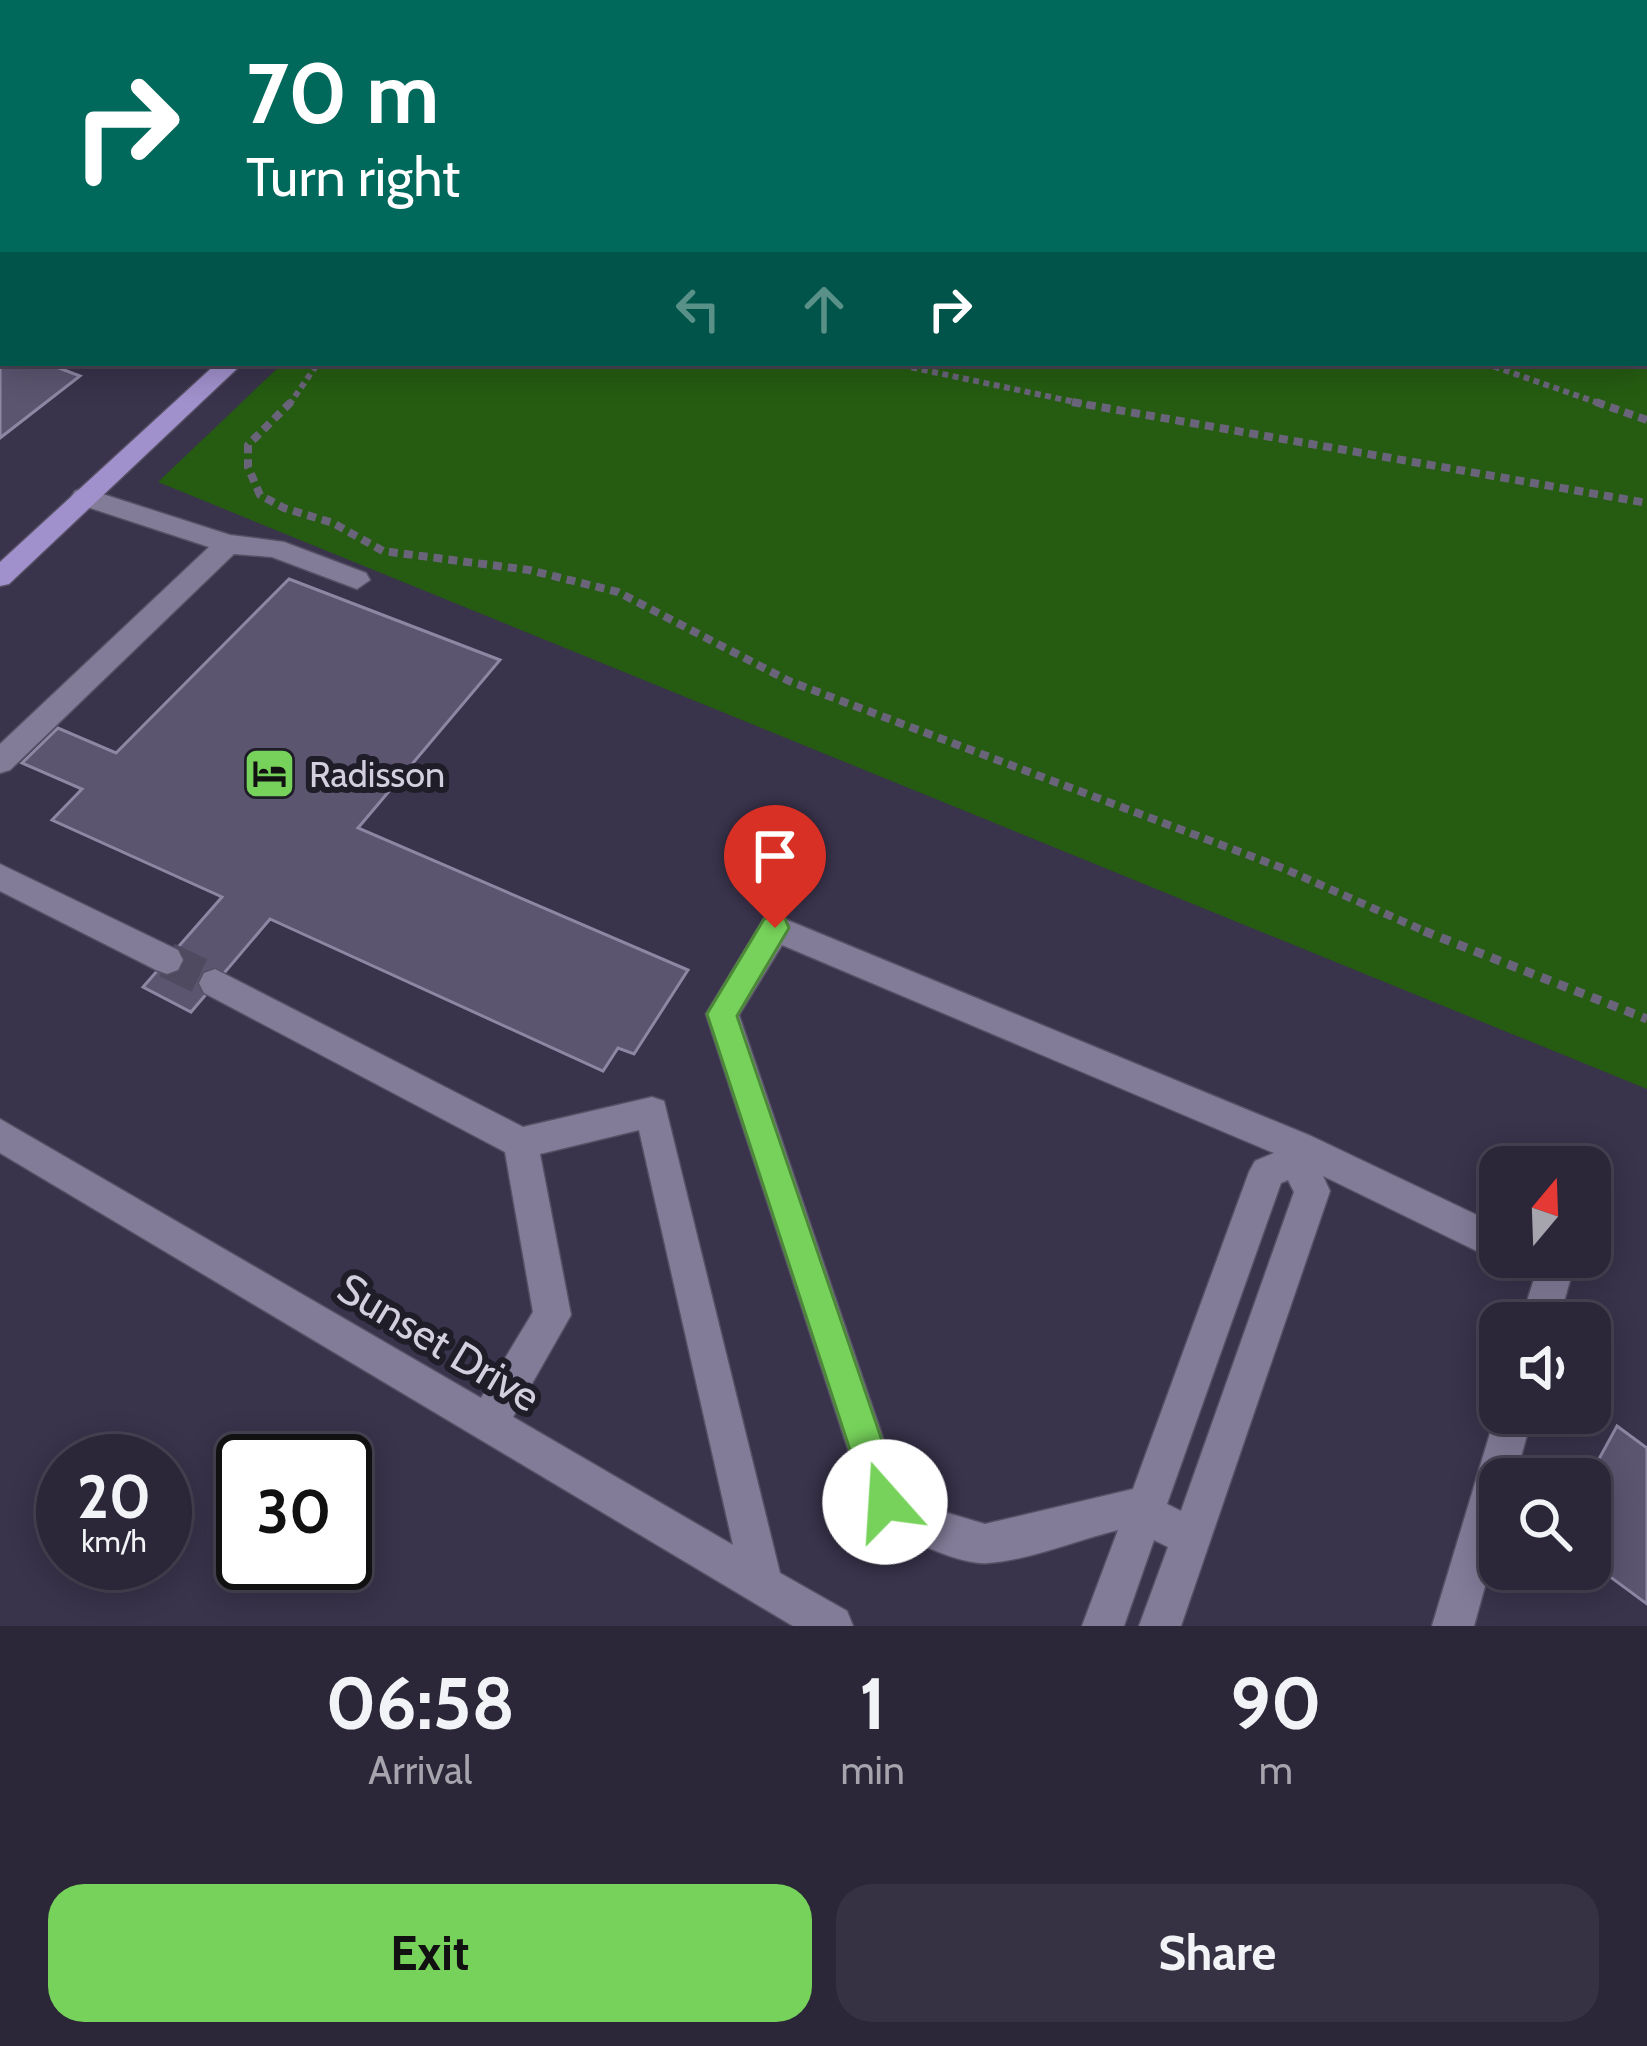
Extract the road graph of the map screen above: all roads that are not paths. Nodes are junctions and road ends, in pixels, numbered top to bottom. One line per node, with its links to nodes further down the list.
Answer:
1 (554, 0): 2 (street)
2 (582, 0)
3 (228, 366): 4 (main road)
4 (84, 497): 5 (main road); 6 (street)
5 (37, 542): 7 (street); 8 (main road)
6 (228, 544): 9 (street); 10 (street)
7 (0, 559)
8 (0, 577)
9 (357, 580)
10 (0, 762)
11 (0, 877): 12 (street)
12 (167, 960)
13 (215, 982): 15 (street)
14 (0, 1135): 20 (street, Sunset Drive)
15 (521, 1143): 20 (street); 24 (street)
16 (1297, 1153): 17 (street); 18 (street); 19 (street); 22 (street)
17 (1479, 1235)
18 (1199, 1355): 19 (street); 22 (street)
19 (1249, 1377): 23 (street)
20 (488, 1423): 24 (street, Sunset Drive)
21 (1508, 1434): 28 (street)
22 (1143, 1514): 23 (street); 26 (street)
23 (1192, 1538): 27 (street)
24 (763, 1585): 25 (street, Sunset Drive)
25 (832, 1626)
26 (1103, 1626)
27 (1160, 1626)
28 (1453, 1626)

